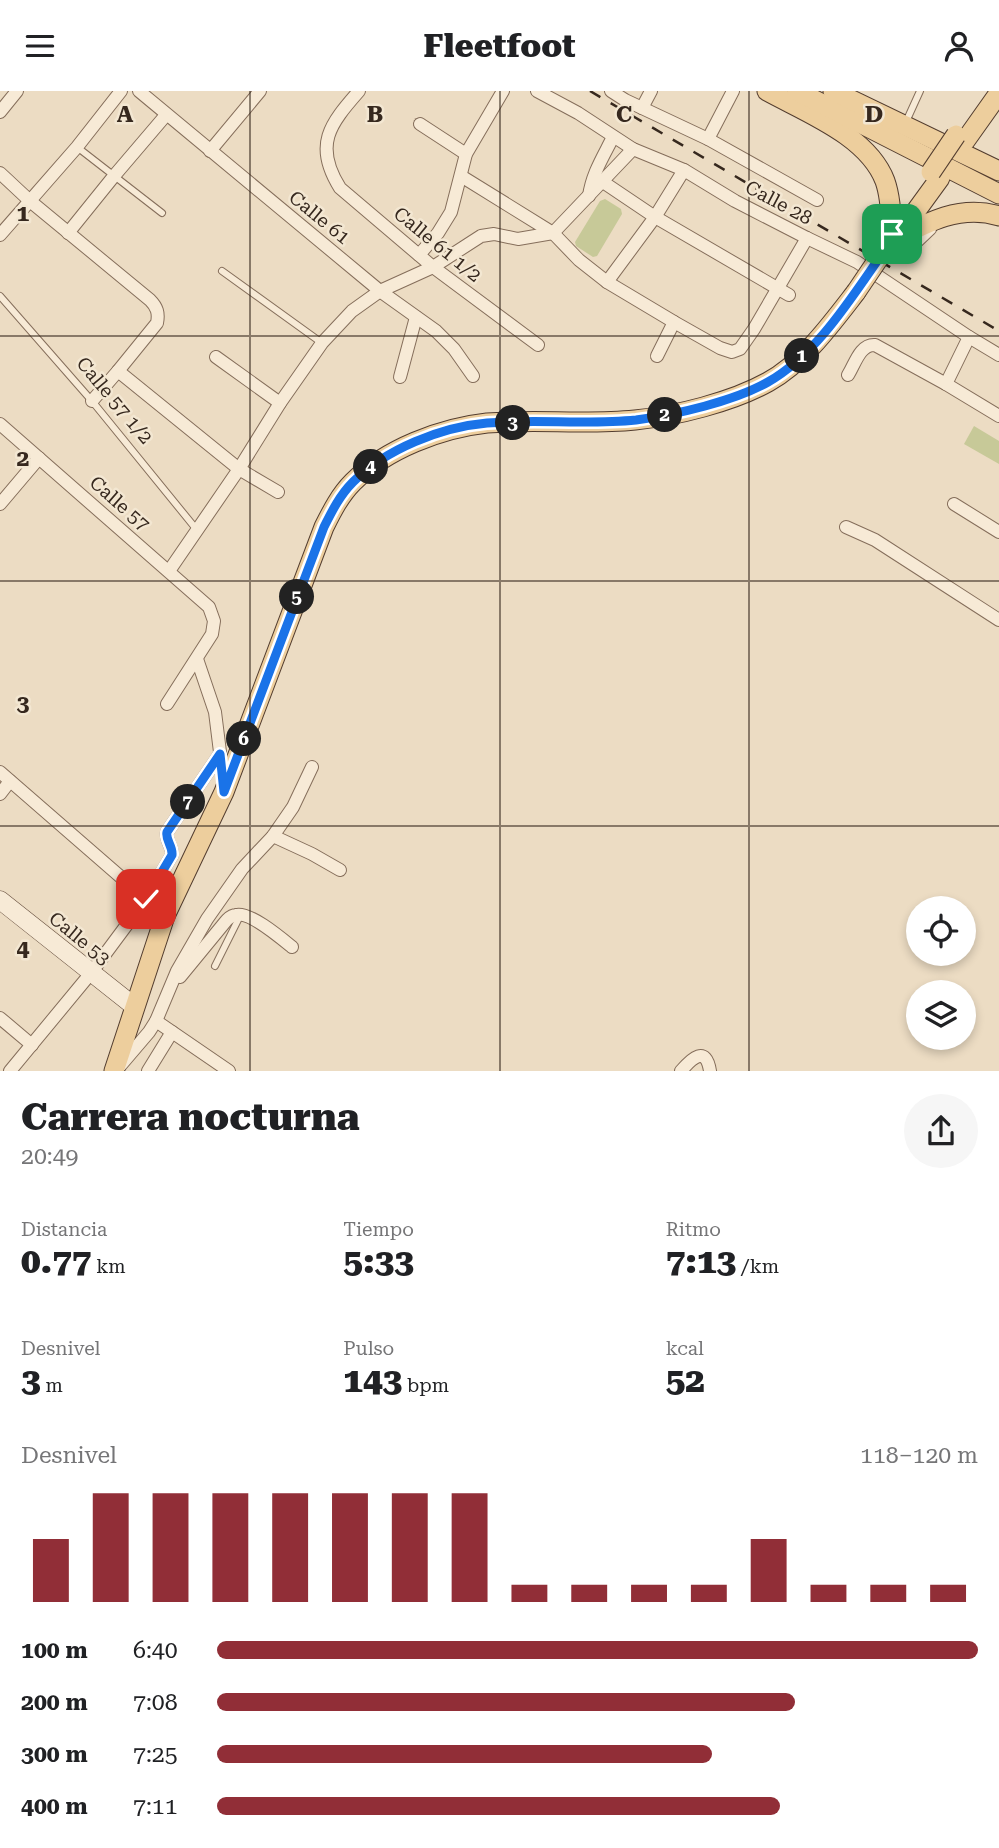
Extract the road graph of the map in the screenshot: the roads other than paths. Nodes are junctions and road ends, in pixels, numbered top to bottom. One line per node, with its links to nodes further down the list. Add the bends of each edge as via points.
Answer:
1 (17, 91): 18 (street)
2 (121, 91): 25 (street)
3 (139, 91): 19 (street, Calle 61)
4 (260, 91): 27 (street)
5 (359, 91): 48 (street, Calle 61 1/2, via 331,128 326,145 332,173 340,188)
6 (503, 91): 28 (street)
7 (537, 91): 22 (street, Calle 28)
8 (611, 91): 17 (street)
9 (651, 91): 17 (street)
10 (733, 91): 24 (street)
11 (767, 91): 47 (main road, via 852,138 874,160 889,196)
12 (797, 91): 35 (main road)
13 (833, 91): 21 (main road)
14 (920, 91): 21 (lane)
15 (986, 91): 23 (main road)
16 (999, 93): 23 (main road)
17 (642, 108): 24 (street)
18 (0, 112)
19 (166, 115): 27 (street, Calle 61); 32 (street)
20 (420, 124): 28 (street)
21 (905, 126): 30 (main road)
22 (613, 137): 26 (street, Calle 28); 36 (street, via 596,167)
23 (960, 138): 47 (main road, bridge)
24 (708, 139): 37 (street)
25 (77, 147): 32 (lane); 38 (street)
26 (633, 149): 29 (street, Calle 28); 34 (street)
27 (209, 151): 52 (street, Calle 61)
28 (466, 154): 33 (street)
29 (684, 170): 41 (street); 46 (street, Calle 28)
30 (999, 171)
31 (0, 173): 38 (street)
32 (114, 176): 39 (lane); 43 (street)
33 (461, 176): 44 (street); 48 (street, via 451,212)
34 (603, 182): 36 (street); 41 (street)
35 (999, 194)
36 (589, 196): 44 (street)
37 (817, 200)
38 (30, 201): 43 (street); 45 (street)
39 (162, 213)
40 (999, 216): 47 (main road, via 952,214 926,223)
41 (654, 217): 51 (street); 53 (street)
42 (999, 223): 47 (street, via 973,219 947,223)
43 (68, 233): 63 (street, via 157,308 157,323)
44 (553, 233): 49 (street, via 518,239 488,234); 51 (street)
45 (0, 235)
46 (807, 238): 53 (street); 57 (street, Calle 28, via 857,262)
47 (893, 244): 87 (main road, bridge, via 830,327 769,382 677,413 634,420 486,423 442,432 408,445 352,482 324,527)
48 (419, 255): 49 (street, Calle 61 1/2)
49 (433, 267): 52 (street); 59 (street, Calle 61 1/2)
50 (222, 271): 58 (lane)
51 (607, 282): 56 (street)
52 (380, 291): 55 (street, Calle 61); 58 (street, via 352,311)
53 (783, 292): 56 (street, via 734,352)
54 (0, 296): 68 (lane, Calle 57 1/2)
55 (416, 317): 65 (street, Calle 61, via 445,339); 66 (street)
56 (674, 322): 61 (street)
57 (969, 337): 60 (street, Calle 28); 67 (street)
58 (322, 343): 69 (street)
59 (538, 345)
60 (999, 355)
61 (657, 356)
62 (216, 357): 69 (street)
63 (118, 372): 68 (street); 73 (street, Calle 57 1/2)
64 (848, 375): 67 (street, via 864,348 879,346)
65 (474, 376)
66 (400, 377)
67 (946, 384): 70 (street)
68 (92, 401): 78 (lane, Calle 57 1/2)
69 (280, 404): 73 (street)
70 (999, 416)
71 (0, 424): 72 (street, Calle 57)
72 (39, 458): 75 (street); 80 (street, Calle 57)
73 (239, 469): 74 (street, Calle 57 1/2); 78 (street)
74 (278, 492)
75 (0, 504)
76 (954, 504): 79 (street)
77 (846, 527): 81 (street, via 875,540)
78 (198, 531): 80 (street)
79 (999, 532)
80 (169, 571): 82 (street, Calle 57, via 206,602 213,614 214,627)
81 (999, 620)
82 (197, 659): 83 (street); 84 (street, via 215,712)
83 (167, 704)
84 (220, 754): 87 (street); 91 (street, via 167,832 172,855)
85 (312, 767): 89 (street)
86 (5, 777): 88 (street); 91 (street)
87 (224, 792): 98 (main road, via 165,916)
88 (0, 794)
89 (273, 836): 90 (street); 97 (street, via 242,869 207,919)
90 (340, 870)
91 (146, 899): 96 (street)
92 (0, 900): 96 (street, Calle 53)
93 (241, 914): 94 (street); 95 (lane); 97 (street, via 226,921)
94 (292, 947)
95 (215, 966)
96 (91, 973): 98 (street, Calle 53); 102 (street)
97 (169, 990): 100 (street)
98 (135, 1007): 104 (main road)
99 (0, 1019): 102 (street)
100 (156, 1021): 101 (street); 104 (street)
101 (172, 1032): 105 (street); 106 (street)
102 (32, 1045): 103 (street)
103 (10, 1071)
104 (114, 1071)
105 (148, 1071)
106 (229, 1071)
107 (681, 1071): 108 (street, via 699,1056 708,1062)
108 (710, 1071)

